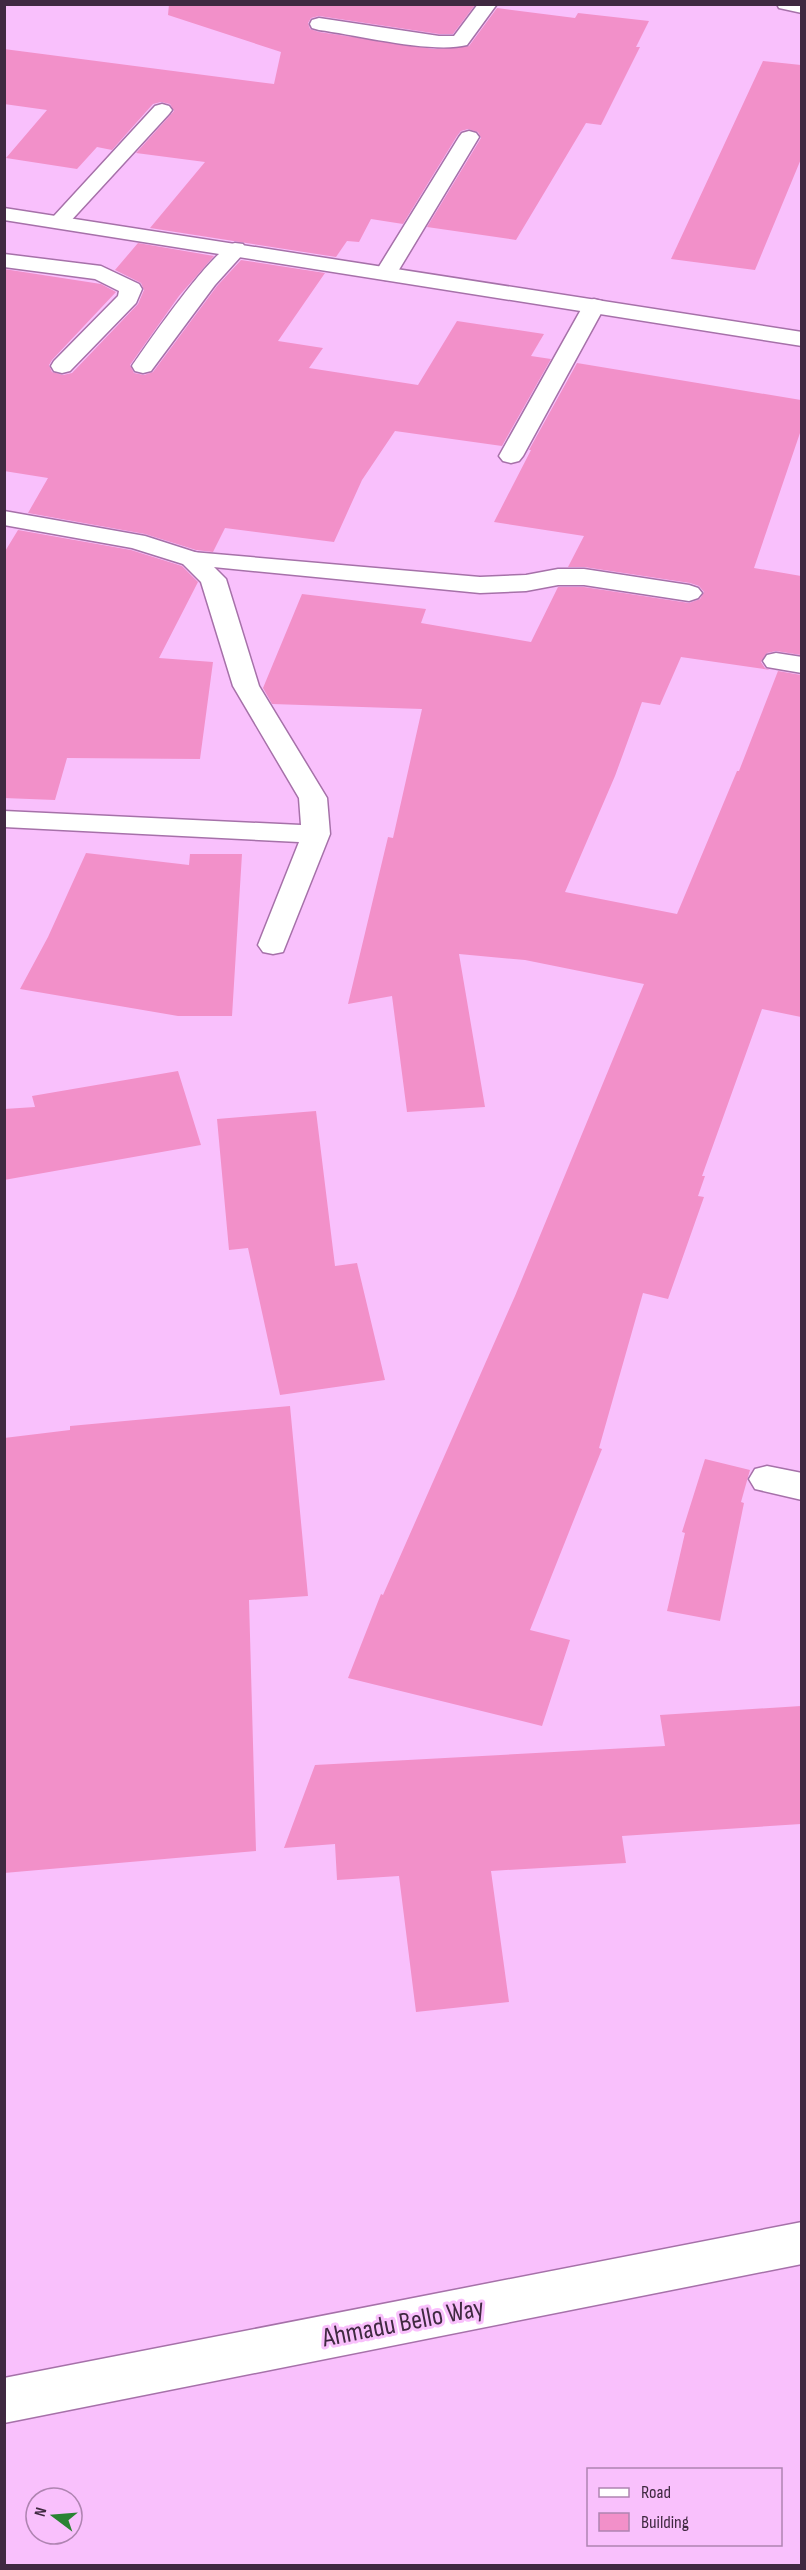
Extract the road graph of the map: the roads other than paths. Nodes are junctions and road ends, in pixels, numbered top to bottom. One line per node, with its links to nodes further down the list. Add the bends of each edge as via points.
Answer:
1 (488, 4): 4 (street, via 460,41 439,42)
2 (786, 4): 3 (street)
3 (801, 6)
4 (319, 24)
5 (162, 110): 8 (street)
6 (469, 136): 11 (street)
7 (4, 213): 8 (street)
8 (61, 240): 9 (street); 10 (street); 14 (street, via 101,273 130,288 128,298)
9 (235, 249): 11 (street); 15 (street)
10 (4, 260)
11 (386, 273): 12 (street)
12 (594, 306): 13 (street); 16 (street)
13 (801, 339)
14 (62, 366)
15 (143, 366)
16 (511, 456)
17 (4, 518): 18 (street, via 136,541)
18 (192, 558): 19 (street, via 480,585 584,577); 23 (street, via 213,579 246,686 313,798)
19 (689, 593)
20 (776, 661): 21 (street)
21 (801, 664)
22 (4, 819): 23 (street)
23 (316, 834): 24 (street)
24 (273, 945)
25 (767, 1479): 26 (street)
26 (801, 1487)
27 (801, 2243): 28 (street, Ahmadu Bello Way)
28 (4, 2401)

